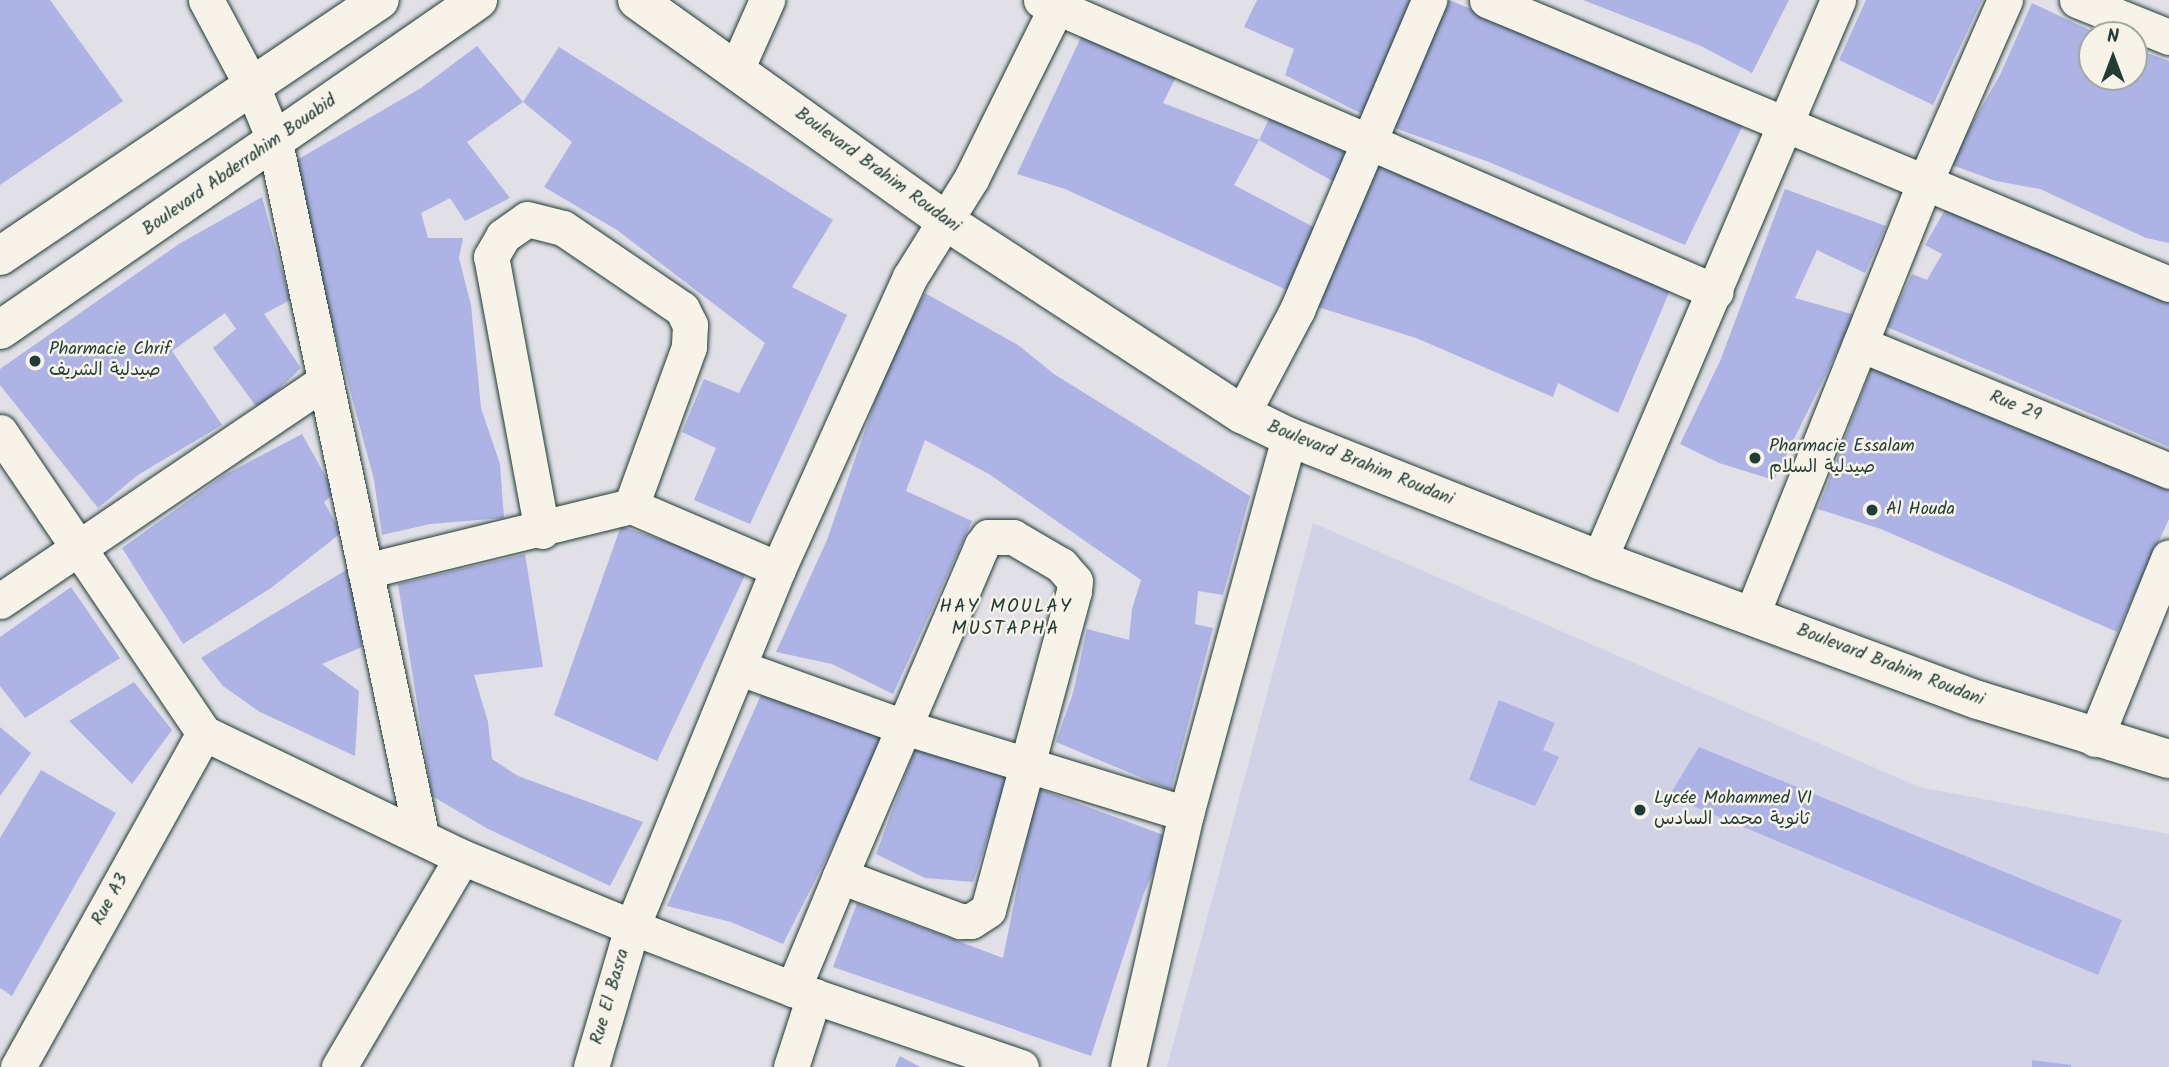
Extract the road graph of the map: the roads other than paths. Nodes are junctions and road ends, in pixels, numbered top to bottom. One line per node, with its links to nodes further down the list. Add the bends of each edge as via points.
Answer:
1 (206, 0): 14 (street)
2 (380, 0): 14 (main road)
3 (478, 0): 17 (main road, Boulevard Abderrahim Bouabid)
4 (637, 0): 13 (main road, Boulevard Brahim Roudani)
5 (767, 0): 13 (street)
6 (1429, 0): 16 (street)
7 (1487, 0): 15 (street)
8 (1838, 0): 15 (street)
9 (2006, 0): 18 (street)
10 (2077, 0): 12 (street)
11 (1053, 2): 16 (street); 19 (street, Rue El Basra, via 971,179)
12 (2169, 37)
13 (736, 70): 19 (main road, Boulevard Brahim Roudani)
14 (252, 86): 17 (street); 20 (main road)
15 (1783, 121): 18 (street); 22 (street)
16 (1371, 139): 22 (street); 26 (street, via 1297,310)
17 (275, 142): 23 (main road, Boulevard Abderrahim Bouabid); 25 (street)
18 (1925, 182): 21 (street); 24 (street)
19 (944, 220): 26 (main road, Boulevard Brahim Roudani); 35 (street, Rue El Basra, via 910,277)
20 (0, 256)
21 (2169, 284)
22 (1716, 292): 34 (street)
23 (0, 330)
24 (1860, 344): 29 (street, Rue 29); 38 (street)
25 (325, 381): 32 (street); 36 (street)
26 (1241, 414): 28 (main road, Boulevard Brahim Roudani)
27 (0, 432): 32 (street)
28 (1289, 438): 34 (main road, Boulevard Brahim Roudani); 45 (street)
29 (2169, 471)
30 (631, 506): 31 (street); 31 (street, via 689,347 690,325 682,309 563,228 527,219 503,236 491,257); 35 (street)
31 (542, 531): 36 (street)
32 (78, 551): 37 (street); 41 (street)
33 (2169, 557): 42 (street)
34 (1599, 560): 38 (main road, Boulevard Brahim Roudani)
35 (778, 569): 39 (street, Rue El Basra)
36 (365, 571): 46 (street)
37 (0, 601)
38 (1752, 614): 42 (main road, Boulevard Brahim Roudani)
39 (740, 668): 40 (street); 49 (street, Rue El Basra)
40 (904, 727): 44 (street); 44 (street, via 982,545 988,537 1013,537 1061,565 1076,582); 48 (street)
41 (204, 733): 46 (street); 51 (street, Rue A3)
42 (2095, 739): 43 (main road, Boulevard Brahim Roudani)
43 (2169, 759)
44 (1025, 765): 45 (street); 48 (street, via 988,910 981,915 960,921)
45 (1186, 814): 56 (street)
46 (421, 834): 47 (street)
47 (462, 857): 49 (street); 52 (street)
48 (840, 876): 50 (street)
49 (632, 926): 50 (street); 53 (street, Rue El Basra)
50 (804, 993): 54 (street); 55 (street)
51 (18, 1067)
52 (340, 1067)
53 (591, 1067)
54 (791, 1067)
55 (1021, 1067)
56 (1128, 1067)

